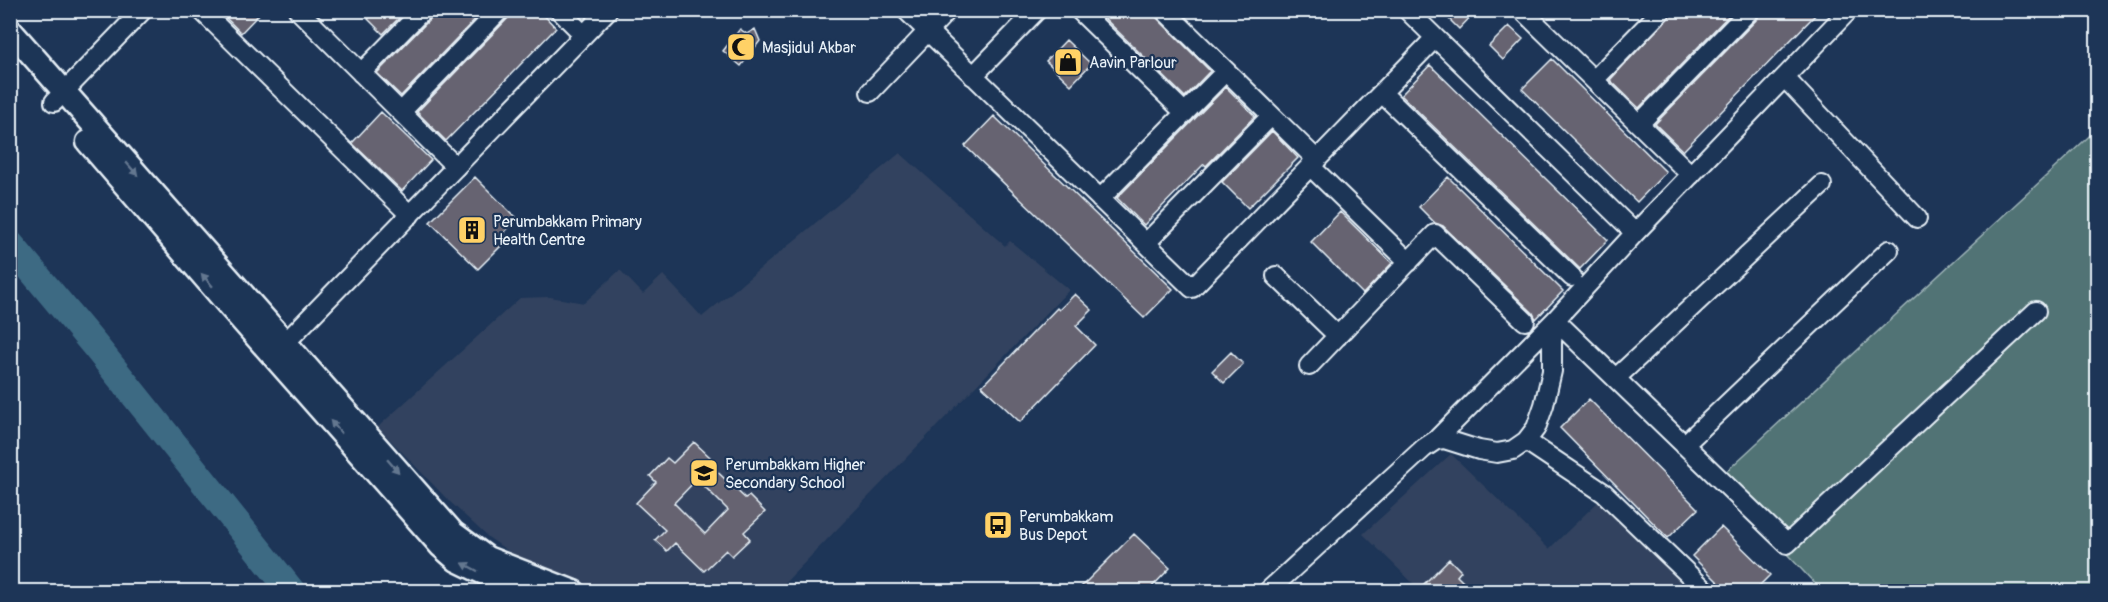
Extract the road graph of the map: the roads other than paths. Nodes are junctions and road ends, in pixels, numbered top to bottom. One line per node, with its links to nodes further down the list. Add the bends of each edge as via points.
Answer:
1 (144, 10): 30 (street)
2 (201, 10): 40 (street)
3 (298, 10): 24 (street)
4 (423, 10): 24 (street)
5 (500, 10): 31 (street)
6 (559, 10): 20 (street)
7 (608, 10): 20 (street)
8 (906, 10): 19 (street)
9 (948, 10): 19 (street)
10 (1037, 10): 25 (street)
11 (1079, 10): 32 (street)
12 (1164, 10): 23 (street)
13 (1407, 10): 21 (street)
14 (1522, 10): 27 (street)
15 (1662, 10): 27 (street)
16 (1750, 10): 34 (street)
17 (1850, 10): 26 (street)
18 (10, 30): 30 (street)
19 (928, 32): 25 (street); 28 (street)
20 (584, 35): 36 (street)
21 (1435, 38): 29 (street); 42 (street)
22 (10, 52): 30 (street)
23 (1226, 71): 32 (street); 33 (street)
24 (361, 73): 31 (street)
25 (974, 76): 39 (street)
26 (1785, 78): 37 (street); 41 (street)
27 (1594, 80): 34 (street)
28 (870, 92)
29 (1382, 93): 35 (street); 47 (street)
30 (59, 97): 52 (street)
31 (401, 112): 36 (street)
32 (1185, 113): 39 (street)
33 (1271, 116): 35 (street); 43 (street)
34 (1639, 124): 37 (street)
35 (1313, 163): 43 (street, via 1192,288); 45 (street)
36 (456, 167): 40 (street)
37 (1691, 175): 42 (street)
38 (1822, 185): 54 (street)
39 (1101, 199): 43 (street)
40 (410, 215): 52 (street)
41 (1917, 218)
42 (1635, 233): 49 (street)
43 (1146, 243)
44 (1889, 250): 57 (street)
45 (1409, 262): 50 (street, via 1435,234); 51 (street)
46 (1276, 276): 51 (street)
47 (1572, 277)
48 (2036, 311): 57 (street, via 1787,543)
49 (1555, 320): 54 (street); 55 (street); 56 (street, via 1552,371 1544,405 1536,428)
50 (1525, 321)
51 (1338, 336): 53 (street)
52 (279, 349): 58 (street, one-way to 52, via 479,572 449,553 415,518); 59 (street, one-way to 59, via 453,533 487,558)
53 (1309, 366)
54 (1616, 378): 57 (street)
55 (1436, 440): 56 (street, via 1497,453 1513,450); 60 (street)
56 (1526, 441): 61 (street, via 1604,493)
57 (1684, 445)
58 (523, 591)
59 (574, 591)
60 (1267, 591)
61 (1707, 591)

